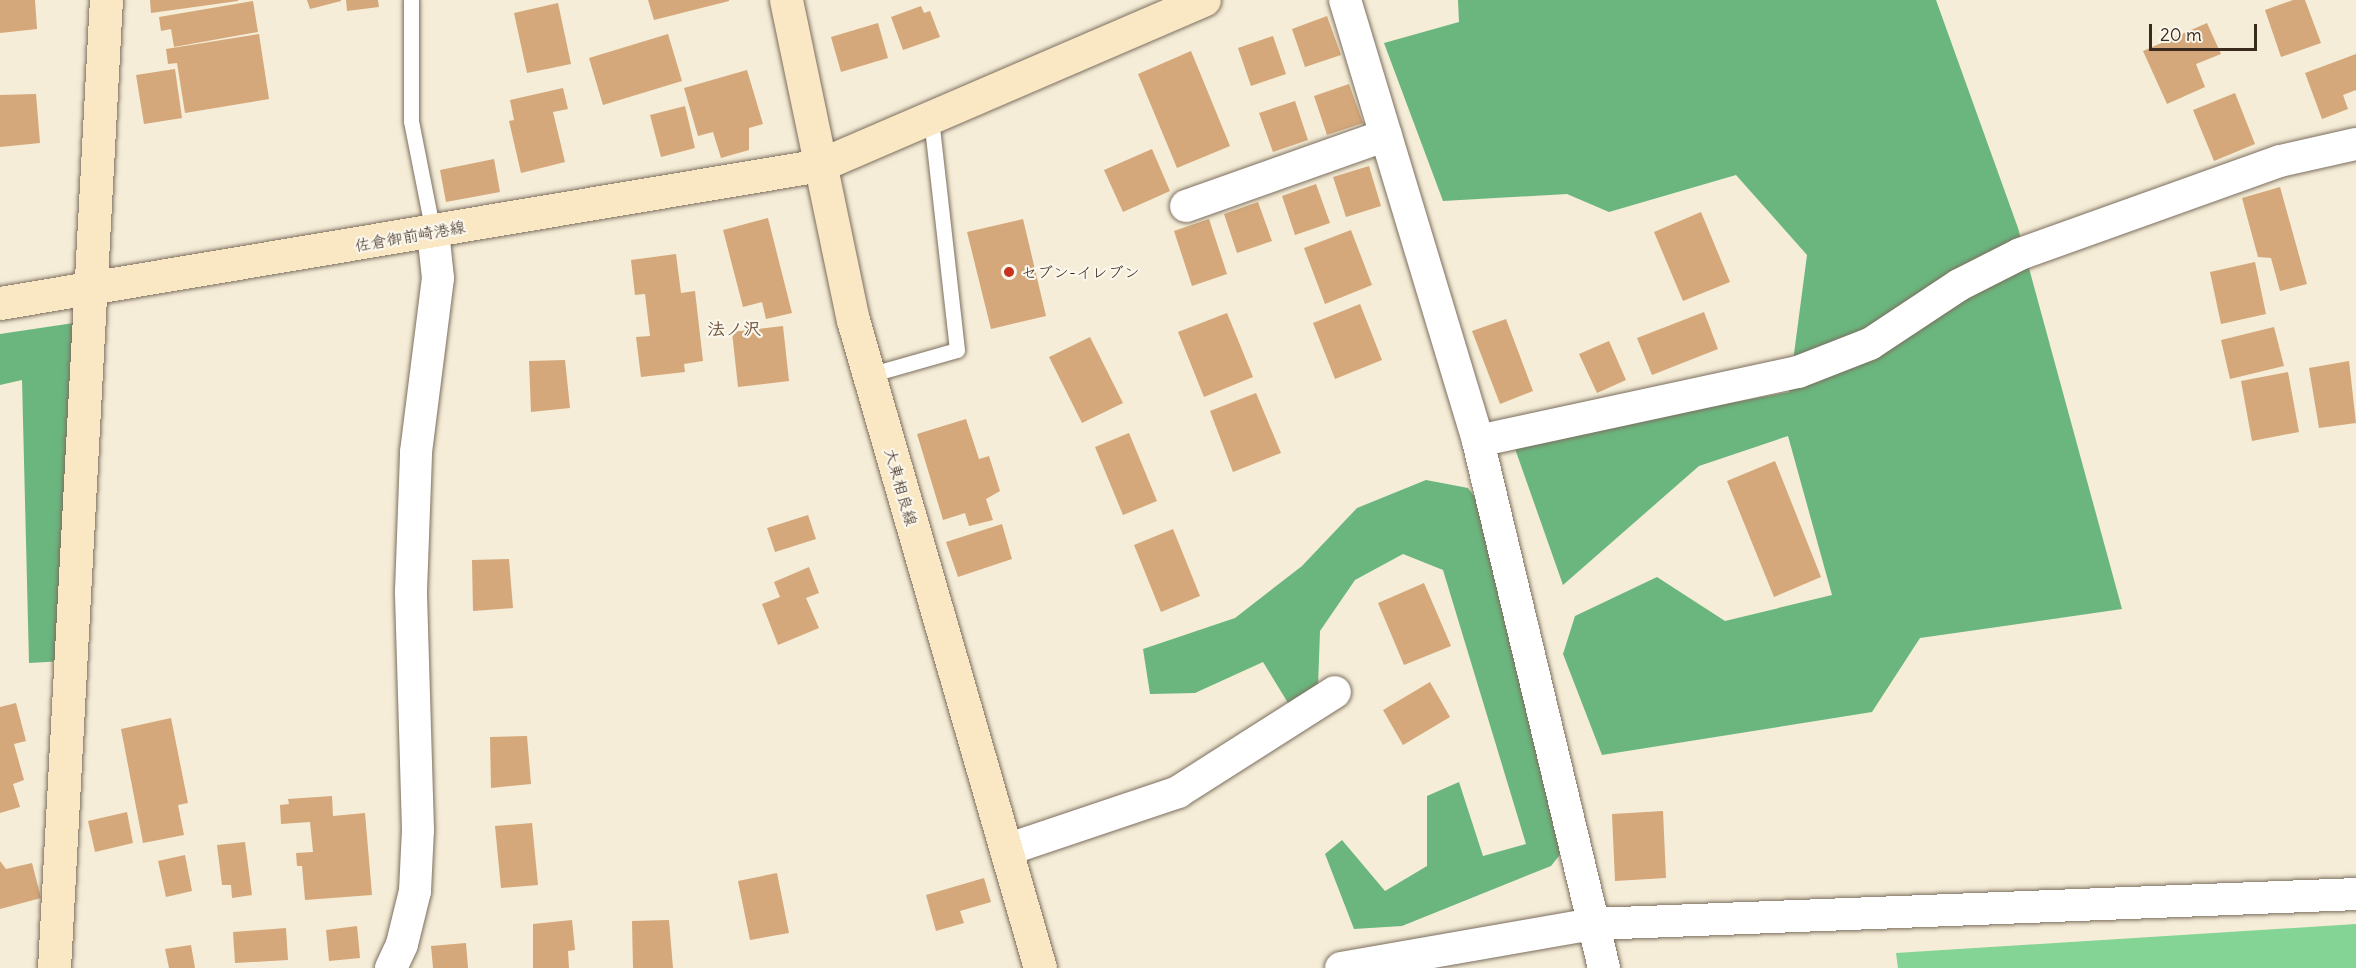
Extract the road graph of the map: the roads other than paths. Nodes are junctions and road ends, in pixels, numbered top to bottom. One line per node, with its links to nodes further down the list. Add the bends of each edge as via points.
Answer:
1 (106, 0): 12 (main road)
2 (411, 0): 11 (lane, via 411,121)
3 (786, 0): 9 (main road, 大東相良線)
4 (1204, 0): 6 (main road, 佐倉御前崎港線)
5 (1345, 0): 7 (street)
6 (932, 118): 9 (main road, 佐倉御前崎港線); 14 (lane, via 957,350)
7 (1386, 135): 10 (street); 15 (street)
8 (2356, 144): 15 (street, via 2280,161 2020,254 1959,285 1870,344 1798,372)
9 (820, 165): 11 (main road, 佐倉御前崎港線); 14 (main road, 大東相良線, via 853,320)
10 (1186, 206)
11 (433, 232): 12 (main road, 佐倉御前崎港線); 21 (street, via 438,278 416,452 411,591 418,830 415,891 402,944)
12 (94, 288): 13 (main road, 佐倉御前崎港線); 20 (main road)
13 (0, 303)
14 (869, 375): 17 (main road, 大東相良線)
15 (1478, 441): 19 (street)
16 (1335, 692): 17 (street, via 1178,792)
17 (1006, 850): 22 (main road, 大東相良線)
18 (2356, 894): 19 (street)
19 (1594, 924): 23 (street); 24 (street)
20 (54, 968)
21 (391, 968)
22 (1040, 968)
23 (1341, 968)
24 (1604, 968)

